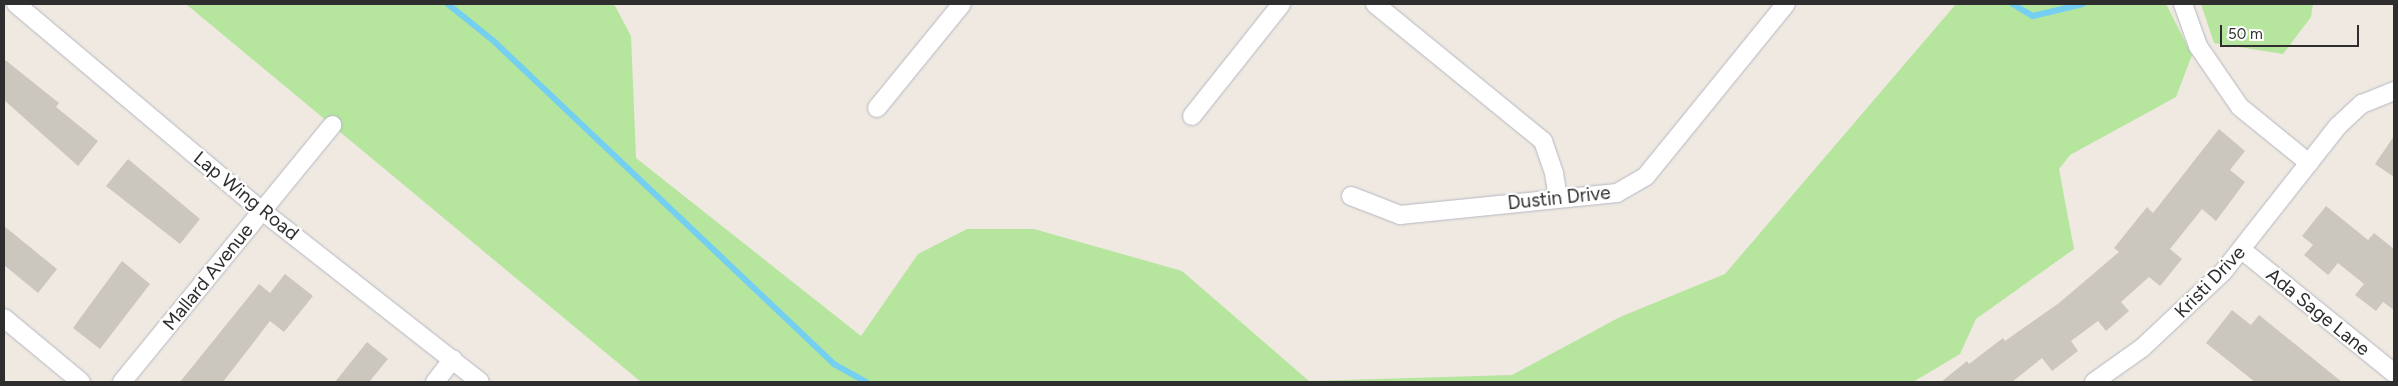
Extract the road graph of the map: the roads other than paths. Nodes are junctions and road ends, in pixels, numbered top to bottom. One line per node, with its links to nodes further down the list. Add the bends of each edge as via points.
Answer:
1 (16, 4): 14 (street, Lap Wing Road)
2 (962, 4): 8 (street)
3 (1281, 4): 9 (street)
4 (1375, 4): 13 (street, via 1543,141)
5 (2183, 4): 11 (street, via 2198,46 2240,108)
6 (1777, 6): 13 (street, Dustin Drive, via 1646,176 1617,193)
7 (2394, 92): 11 (street, Kristi Drive, via 2362,104 2338,126)
8 (876, 108)
9 (1192, 116)
10 (332, 125): 14 (street, Mallard Avenue)
11 (2309, 163): 15 (street, Kristi Drive)
12 (1351, 196): 13 (street, Dustin Drive, via 1400,215)
13 (1558, 198)
14 (262, 210): 17 (street, Lap Wing Road); 20 (street, Mallard Avenue)
15 (2242, 250): 18 (street, Ada Sage Lane); 23 (street, Kristi Drive, via 2190,306 2142,348)
16 (4, 318): 19 (street)
17 (453, 360): 21 (street); 22 (street, Lap Wing Road)
18 (2394, 373)
19 (81, 382)
20 (122, 382)
21 (435, 382)
22 (480, 382)
23 (2094, 382)

